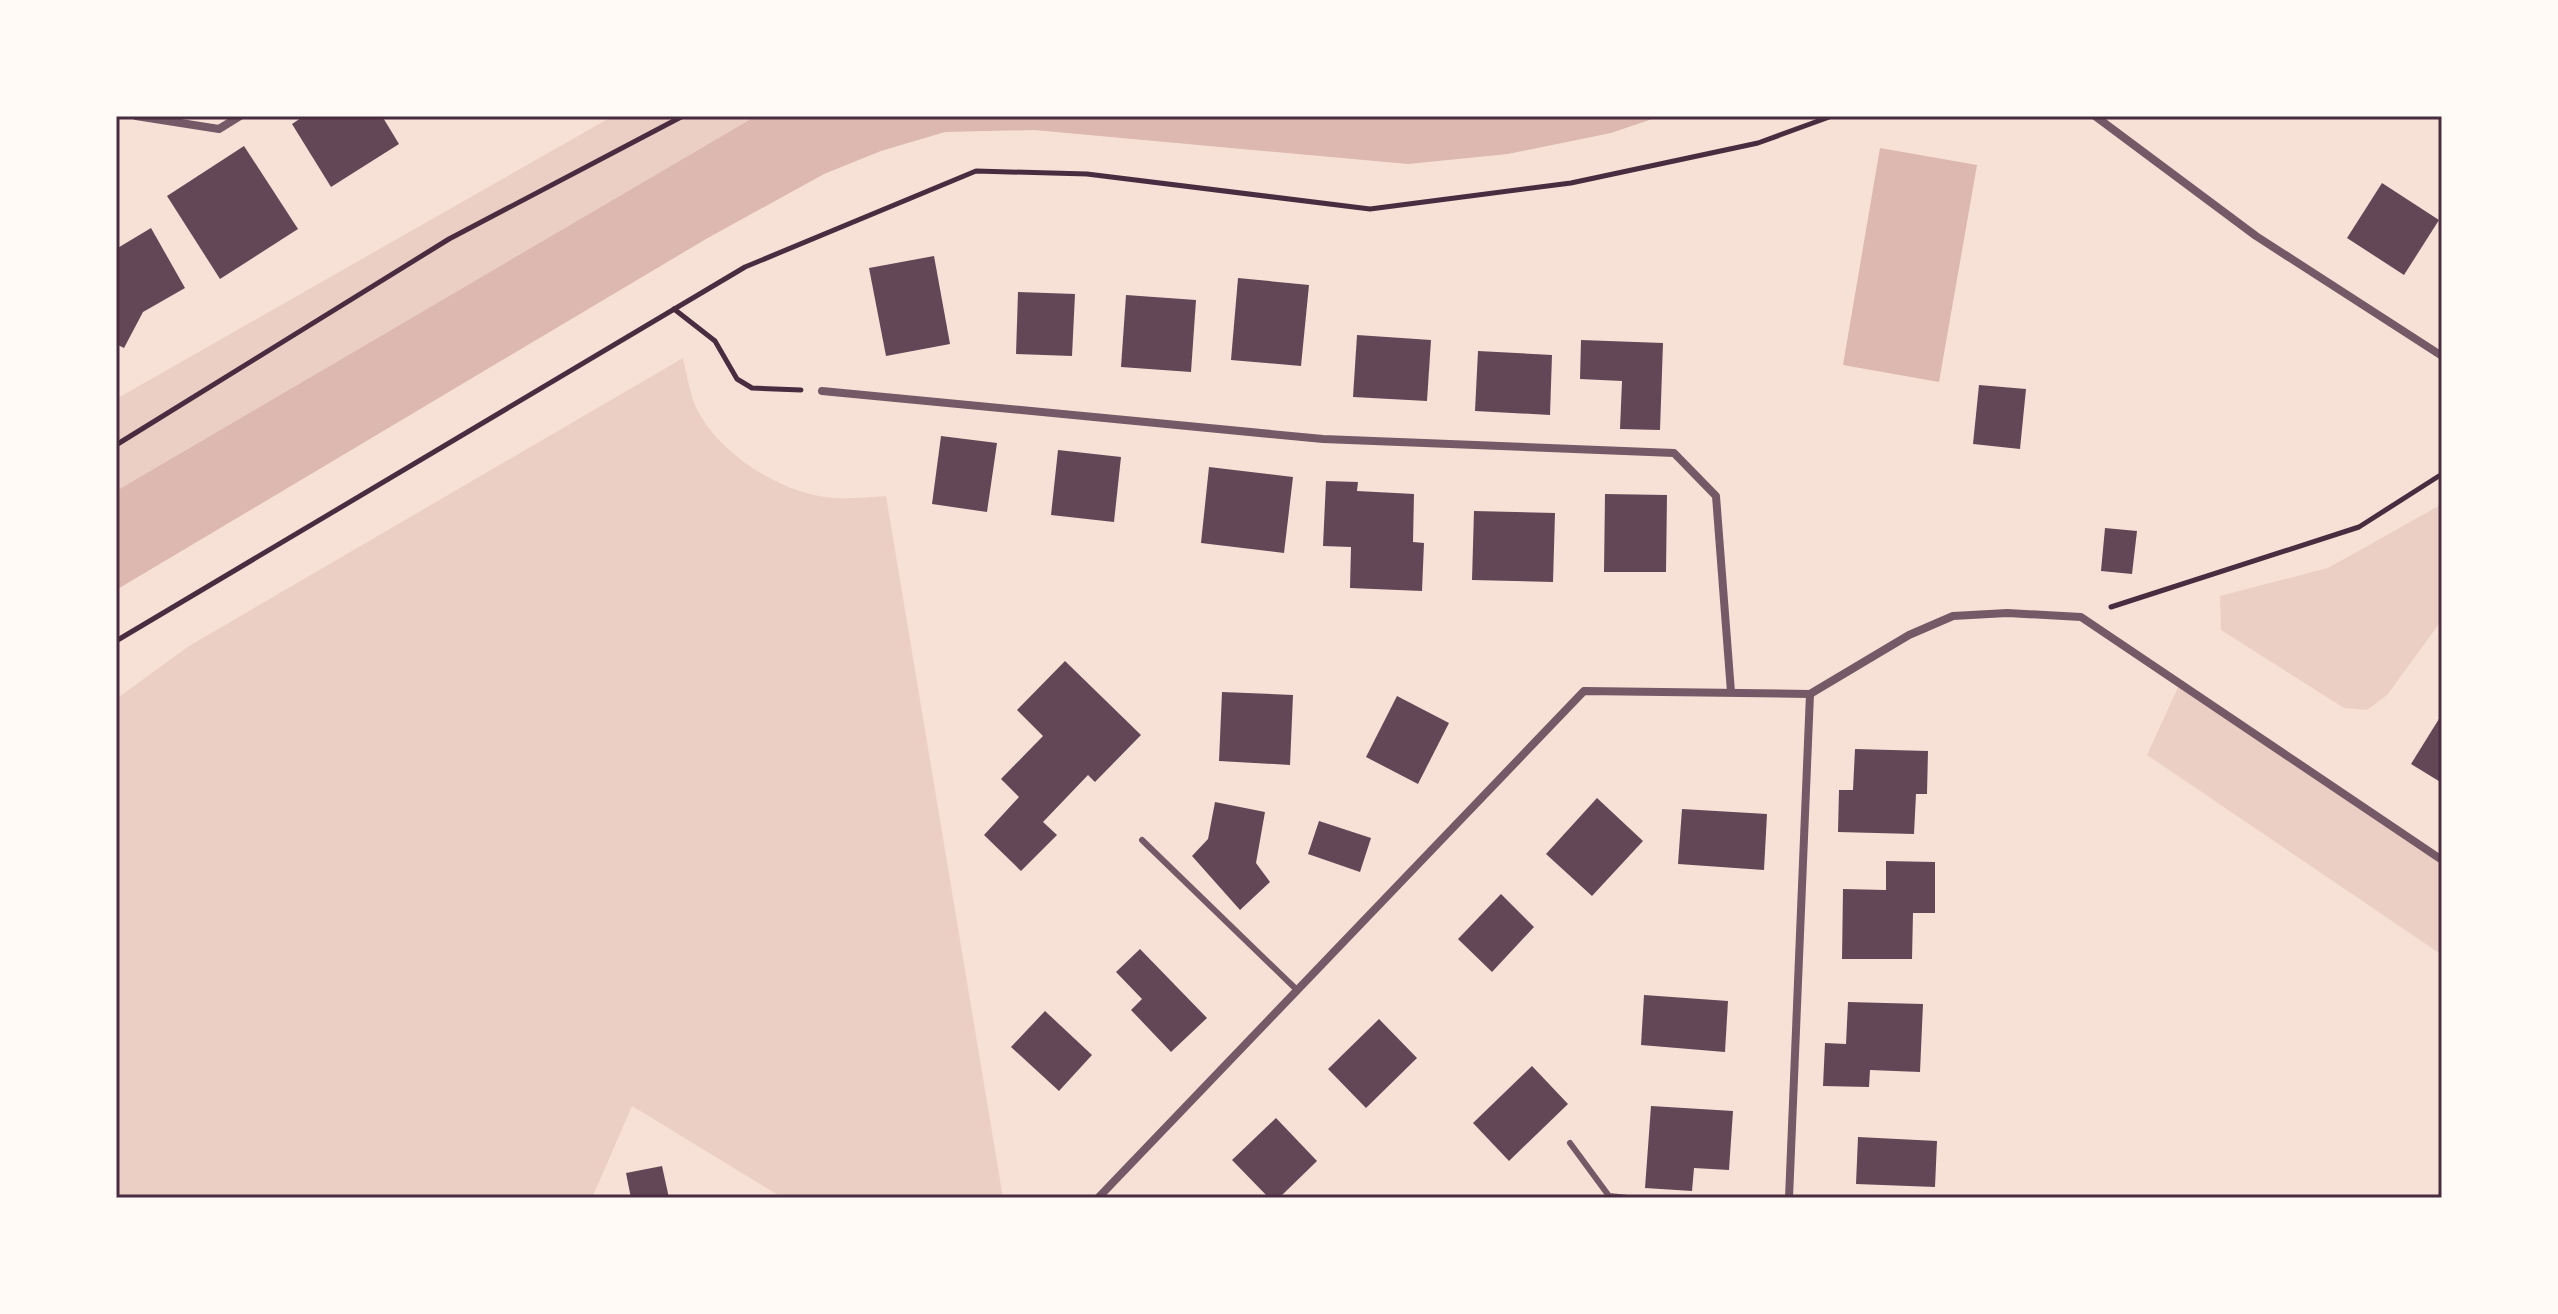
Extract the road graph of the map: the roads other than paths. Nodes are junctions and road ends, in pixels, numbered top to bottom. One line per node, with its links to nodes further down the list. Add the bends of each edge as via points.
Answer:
1 (136, 116): 2 (street, via 219,129)
2 (240, 116)
3 (2095, 116): 4 (street, via 2256,236)
4 (2442, 356)
5 (822, 391): 6 (street, via 1323,439 1674,453 1716,496)
6 (1731, 692): 7 (street); 10 (street, via 1584,691)
7 (1810, 694): 9 (street, via 1909,635 1953,616 2081,617); 14 (street)
8 (1142, 840): 10 (lane)
9 (2442, 860)
10 (1297, 990): 12 (street)
11 (1570, 1143): 13 (lane, via 1609,1196)
12 (1098, 1198)
13 (1628, 1198)
14 (1789, 1198)

